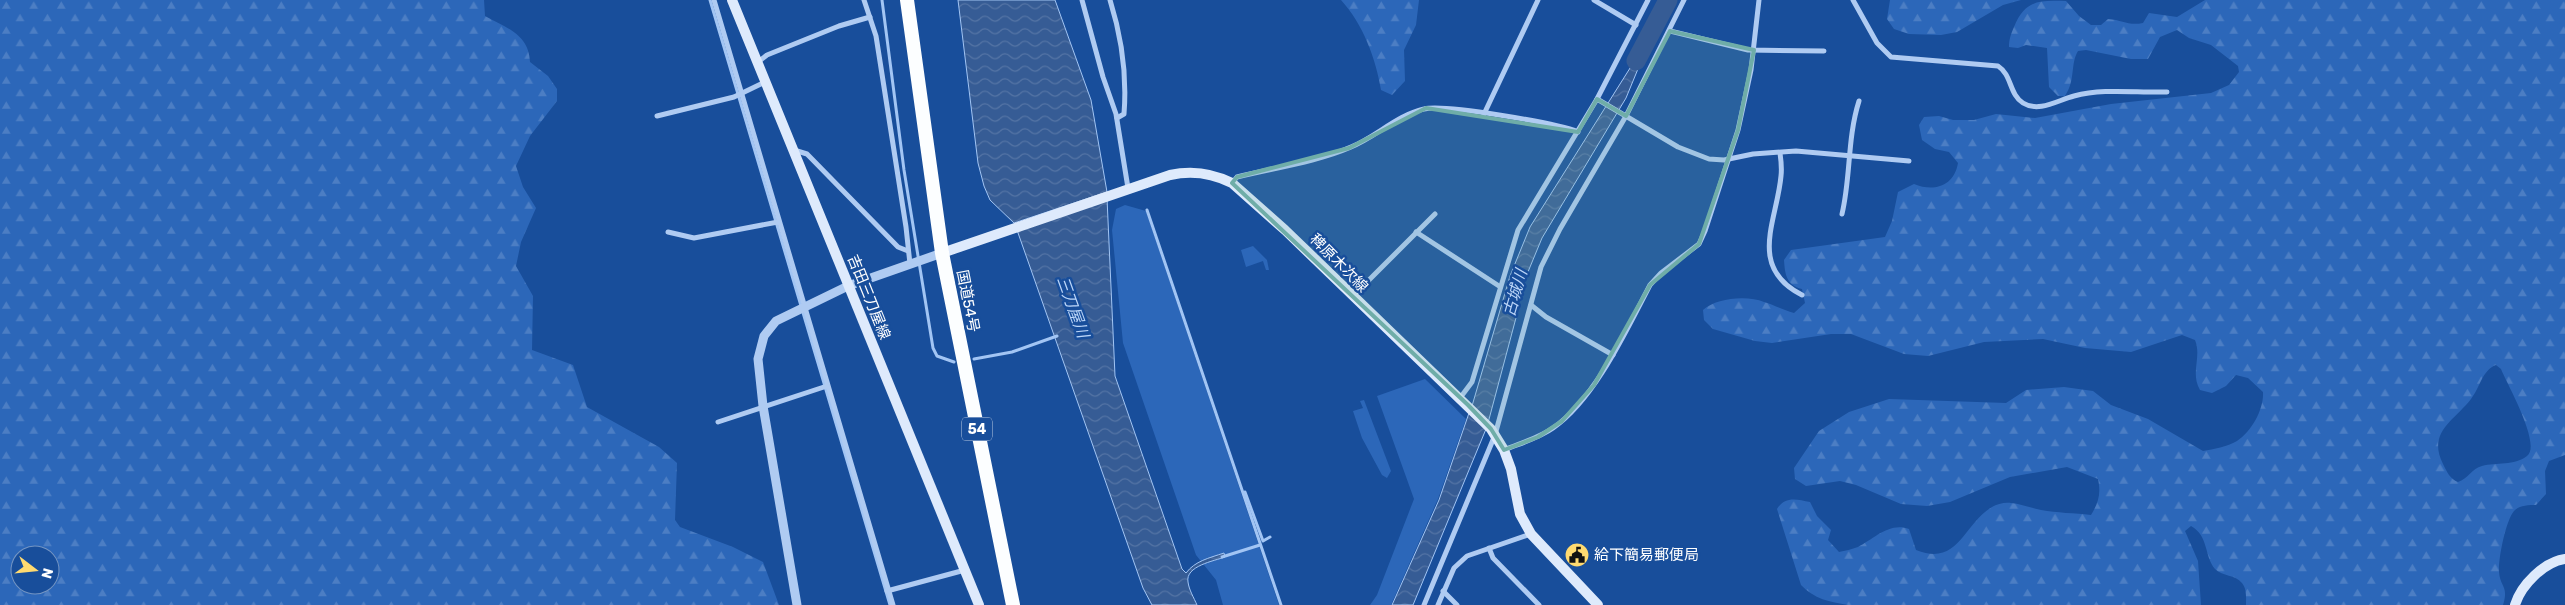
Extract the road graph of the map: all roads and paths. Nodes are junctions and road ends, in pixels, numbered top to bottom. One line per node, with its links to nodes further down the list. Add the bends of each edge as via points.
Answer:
1 (714, 0): 21 (street)
2 (732, 0): 18 (main road, 吉田三刀屋線)
3 (864, 0): 13 (street)
4 (907, 0): 42 (highway, 国道54号 / 54)
5 (1082, 0): 27 (street)
6 (1110, 0): 27 (street, via 1118,27 1123,78 1124,114)
7 (1538, 0): 24 (street)
8 (1594, 0): 14 (street)
9 (1648, 0): 14 (street)
10 (1684, 0): 15 (street)
11 (1759, 0): 16 (street)
12 (1853, 0): 20 (street, via 1878,44 1891,57 1998,66 2006,72 2020,100 2031,106 2041,107 2075,96 2108,91)
13 (870, 17): 18 (street, via 766,55); 41 (street, via 876,36)
14 (1636, 25): 22 (street)
15 (1670, 31): 16 (street, via 1738,49); 25 (street)
16 (1754, 50): 17 (street); 32 (street)
17 (1824, 51)
18 (758, 62): 19 (main road, 吉田三刀屋線)
19 (766, 82): 21 (street); 29 (main road, 吉田三刀屋線)
20 (2167, 92)
21 (741, 93): 26 (street); 38 (street)
22 (1598, 100): 25 (street); 28 (street)
23 (1859, 101): 31 (street)
24 (1484, 114): 28 (street); 34 (street, via 1426,108 1349,148 1237,177)
25 (1624, 115): 32 (street, via 1678,147 1709,159); 48 (street, via 1541,267)
26 (657, 116)
27 (1117, 118): 35 (street)
28 (1578, 132): 45 (street, via 1518,230)
29 (794, 150): 41 (street, via 807,154 898,247); 44 (main road, 吉田三刀屋線)
30 (1780, 153): 31 (street, via 1814,151); 32 (street); 46 (street, via 1781,176 1769,232 1771,264 1784,285)
31 (1848, 155): 33 (street); 37 (street, via 1850,169)
32 (1729, 158): 50 (street, via 1702,239 1650,285)
33 (1909, 161)
34 (1232, 183): 35 (main road, 稗原木次線, via 1210,175 1184,172); 47 (main road, 稗原木次線)
35 (1125, 189): 42 (main road, 稗原木次線)
36 (1435, 214): 40 (street)
37 (1842, 214)
38 (778, 222): 39 (street, via 694,238); 49 (street)
39 (668, 232)
40 (1416, 232): 45 (street); 47 (street)
41 (908, 251): 43 (street)
42 (942, 253): 43 (street); 66 (highway, 国道54号 / 54)
43 (911, 264): 44 (street)
44 (848, 286): 49 (street); 60 (main road, 吉田三刀屋線)
45 (1499, 286): 52 (street)
46 (1802, 295)
47 (1352, 297): 52 (main road, 稗原木次線)
48 (1531, 305): 50 (street); 55 (street)
49 (801, 309): 51 (street); 53 (street, via 776,322 764,336 758,359)
50 (1613, 355): 56 (street, via 1594,385 1562,420 1538,437)
51 (827, 386): 53 (street); 61 (street)
52 (1464, 402): 55 (main road, 稗原木次線)
53 (762, 406): 54 (street); 63 (street)
54 (718, 422)
55 (1493, 432): 56 (main road, 稗原木次線); 67 (street)
56 (1504, 450): 57 (main road, 稗原木次線, via 1520,514)
57 (1531, 534): 58 (street); 71 (main road, 稗原木次線)
58 (1489, 548): 62 (street, via 1460,562); 70 (street, via 1493,558)
59 (2565, 559): 72 (main road, via 2546,567 2526,586)
60 (965, 570): 61 (street); 65 (main road, 吉田三刀屋線)
61 (888, 591): 64 (street)
62 (1443, 591): 68 (street); 69 (street)
63 (797, 605)
64 (893, 605)
65 (979, 605)
66 (1013, 605)
67 (1424, 605)
68 (1438, 605)
69 (1457, 605)
70 (1540, 605)
71 (1598, 605)
72 (2515, 605)

